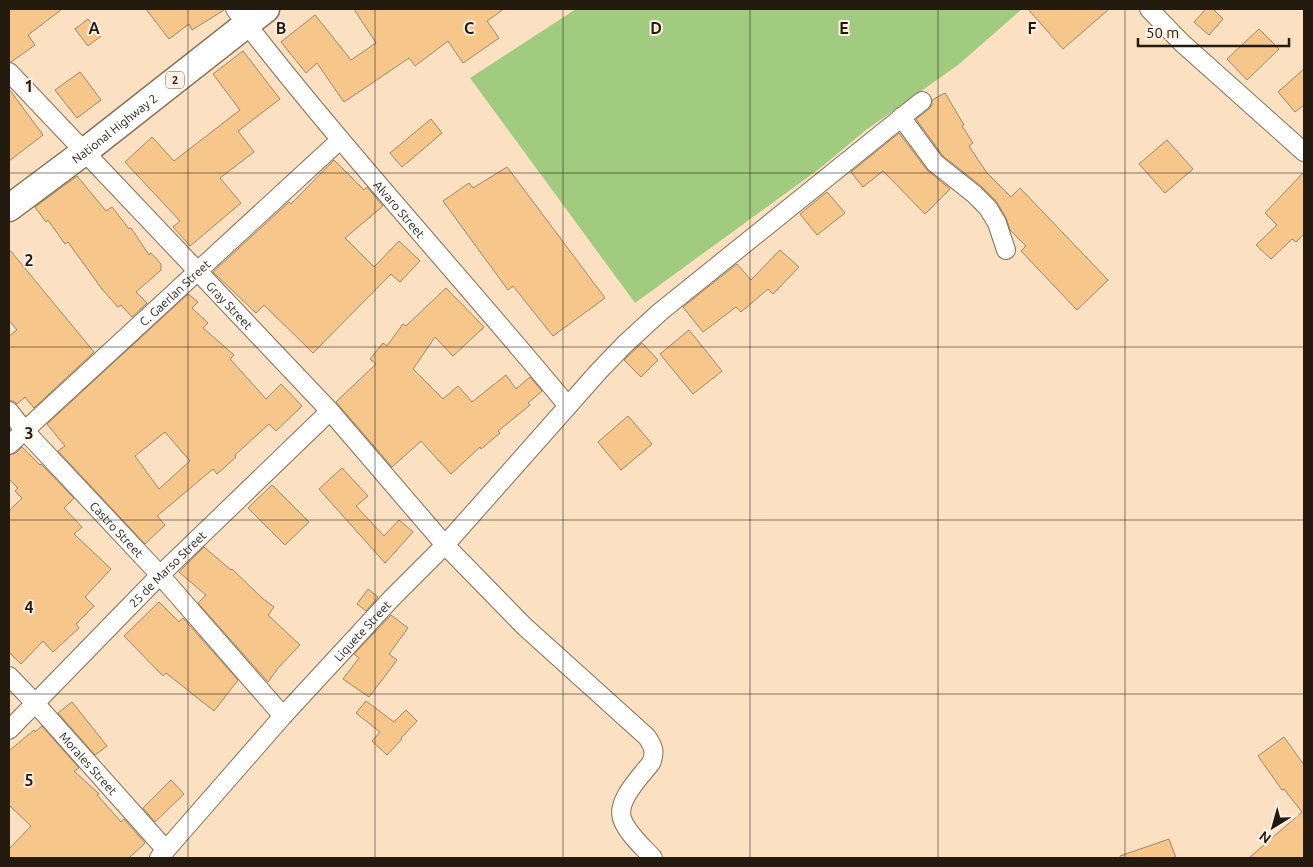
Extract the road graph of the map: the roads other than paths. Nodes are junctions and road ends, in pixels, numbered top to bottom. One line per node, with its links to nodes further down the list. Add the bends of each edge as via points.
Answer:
1 (1149, 9): 8 (street, via 1182,43)
2 (249, 14): 6 (street, Alvaro Street); 7 (main road, National Highway 2 / 2)
3 (9, 72): 7 (street, Gray Street)
4 (922, 101): 5 (street, Liquete Street)
5 (900, 117): 10 (street, via 935,163 988,208 998,223); 12 (street, Liquete Street, via 660,312 624,344)
6 (340, 140): 11 (street, C. Gaerlan Street); 12 (street, Alvaro Street)
7 (84, 152): 9 (main road, National Highway 2 / 2); 11 (street, Gray Street)
8 (1304, 152)
9 (9, 208)
10 (1006, 250)
11 (197, 272): 14 (street, Gray Street); 15 (street, C. Gaerlan Street)
12 (568, 406): 17 (street, Liquete Street)
13 (9, 411): 15 (street, Castro Street)
14 (330, 411): 17 (street, Gray Street); 18 (street, 25 de Marso Street)
15 (24, 430): 16 (street, C. Gaerlan Street); 18 (street, Castro Street)
16 (9, 445)
17 (445, 545): 21 (street, Liquete Street); 24 (street, Gray Street, via 524,626 647,736 653,745 654,756 626,796 621,813 629,832)
18 (160, 574): 20 (street, 25 de Marso Street); 21 (street, Castro Street)
19 (9, 676): 20 (street, Morales Street)
20 (35, 704): 22 (street, 25 de Marso Street); 23 (street, Morales Street)
21 (284, 716): 23 (street, Liquete Street)
22 (9, 730)
23 (162, 854)
24 (653, 858)

